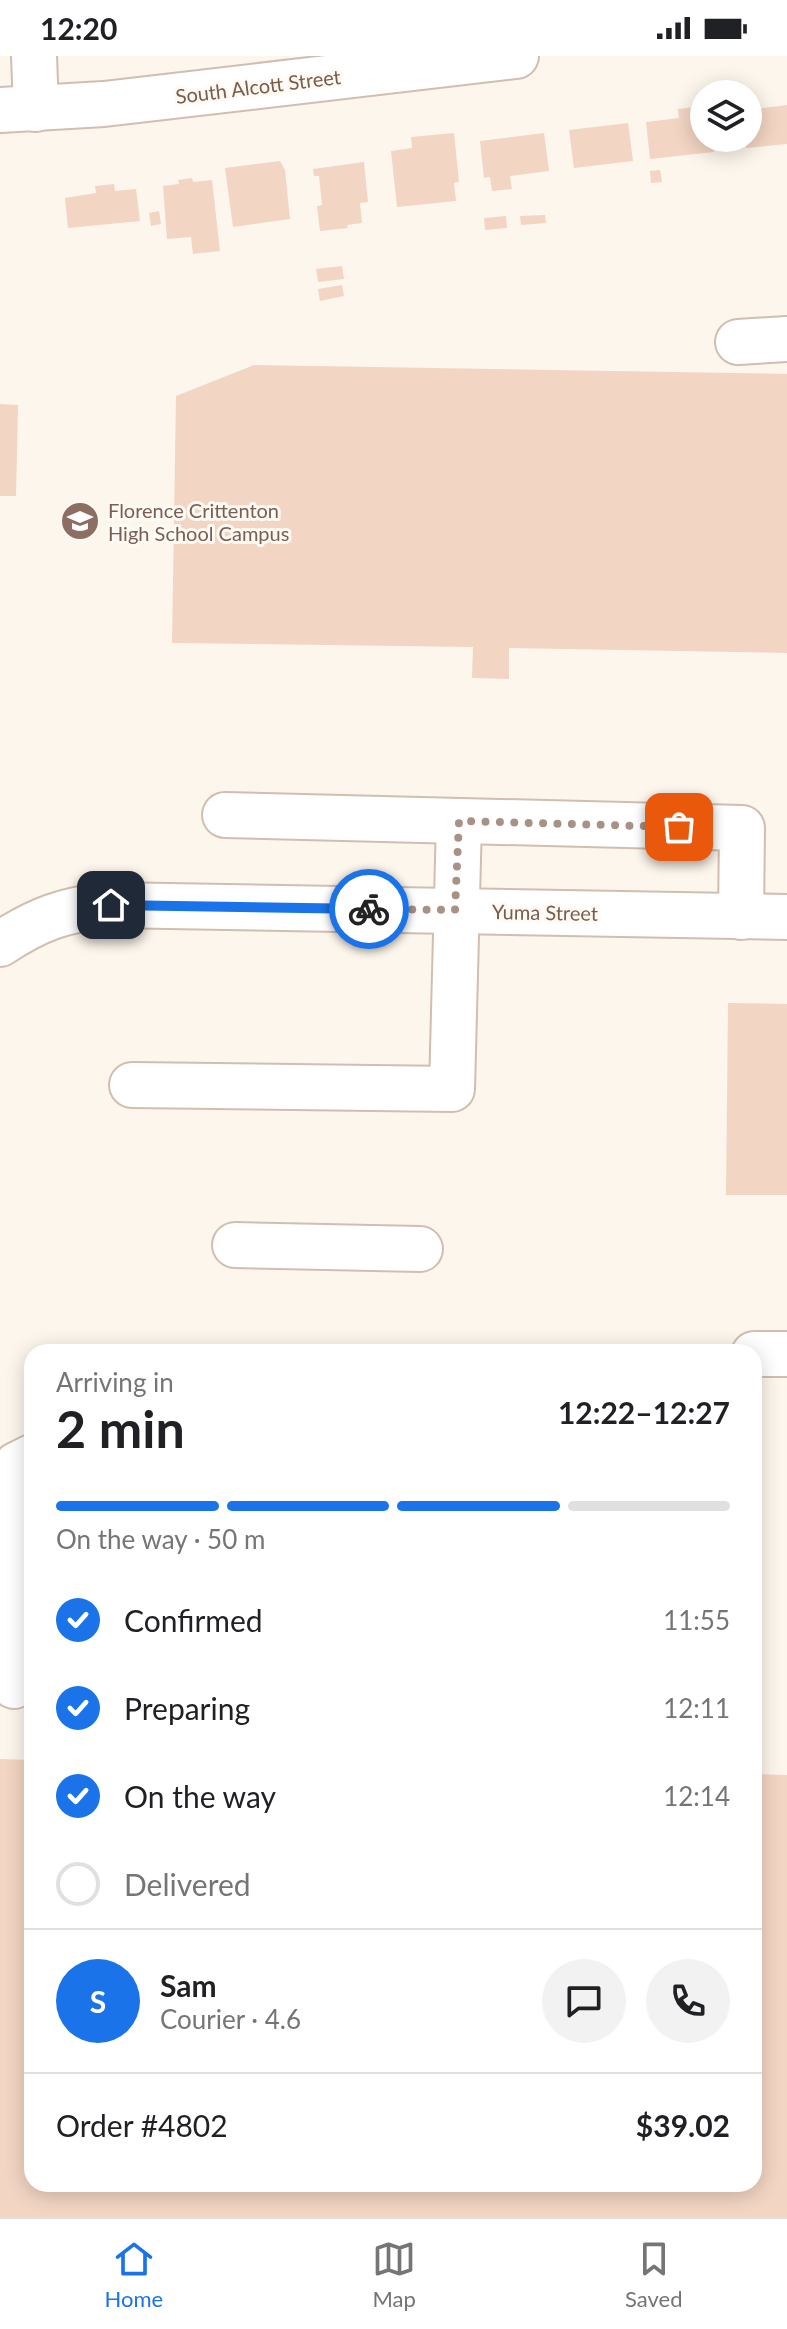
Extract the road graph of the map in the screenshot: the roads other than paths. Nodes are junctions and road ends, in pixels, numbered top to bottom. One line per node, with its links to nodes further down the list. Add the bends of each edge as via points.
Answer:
1 (34, 56): 3 (street)
2 (516, 56): 3 (street, South Alcott Street, via 104,104)
3 (18, 109)
4 (787, 339): 5 (street)
5 (738, 342)
6 (225, 815): 7 (street)
7 (459, 821): 8 (street); 9 (street, via 742,828)
8 (455, 910): 9 (street, Yuma Street); 11 (street, Yuma Street, via 111,905 56,913); 12 (street, via 452,1089)
9 (741, 917): 10 (street, Yuma Street)
10 (787, 917)
11 (0, 944)
12 (132, 1085)
13 (235, 1245): 14 (street)
14 (420, 1249)
15 (762, 1354): 16 (street)
16 (787, 1354)
17 (24, 1461): 18 (street, via 16,1465)
18 (14, 1686)

